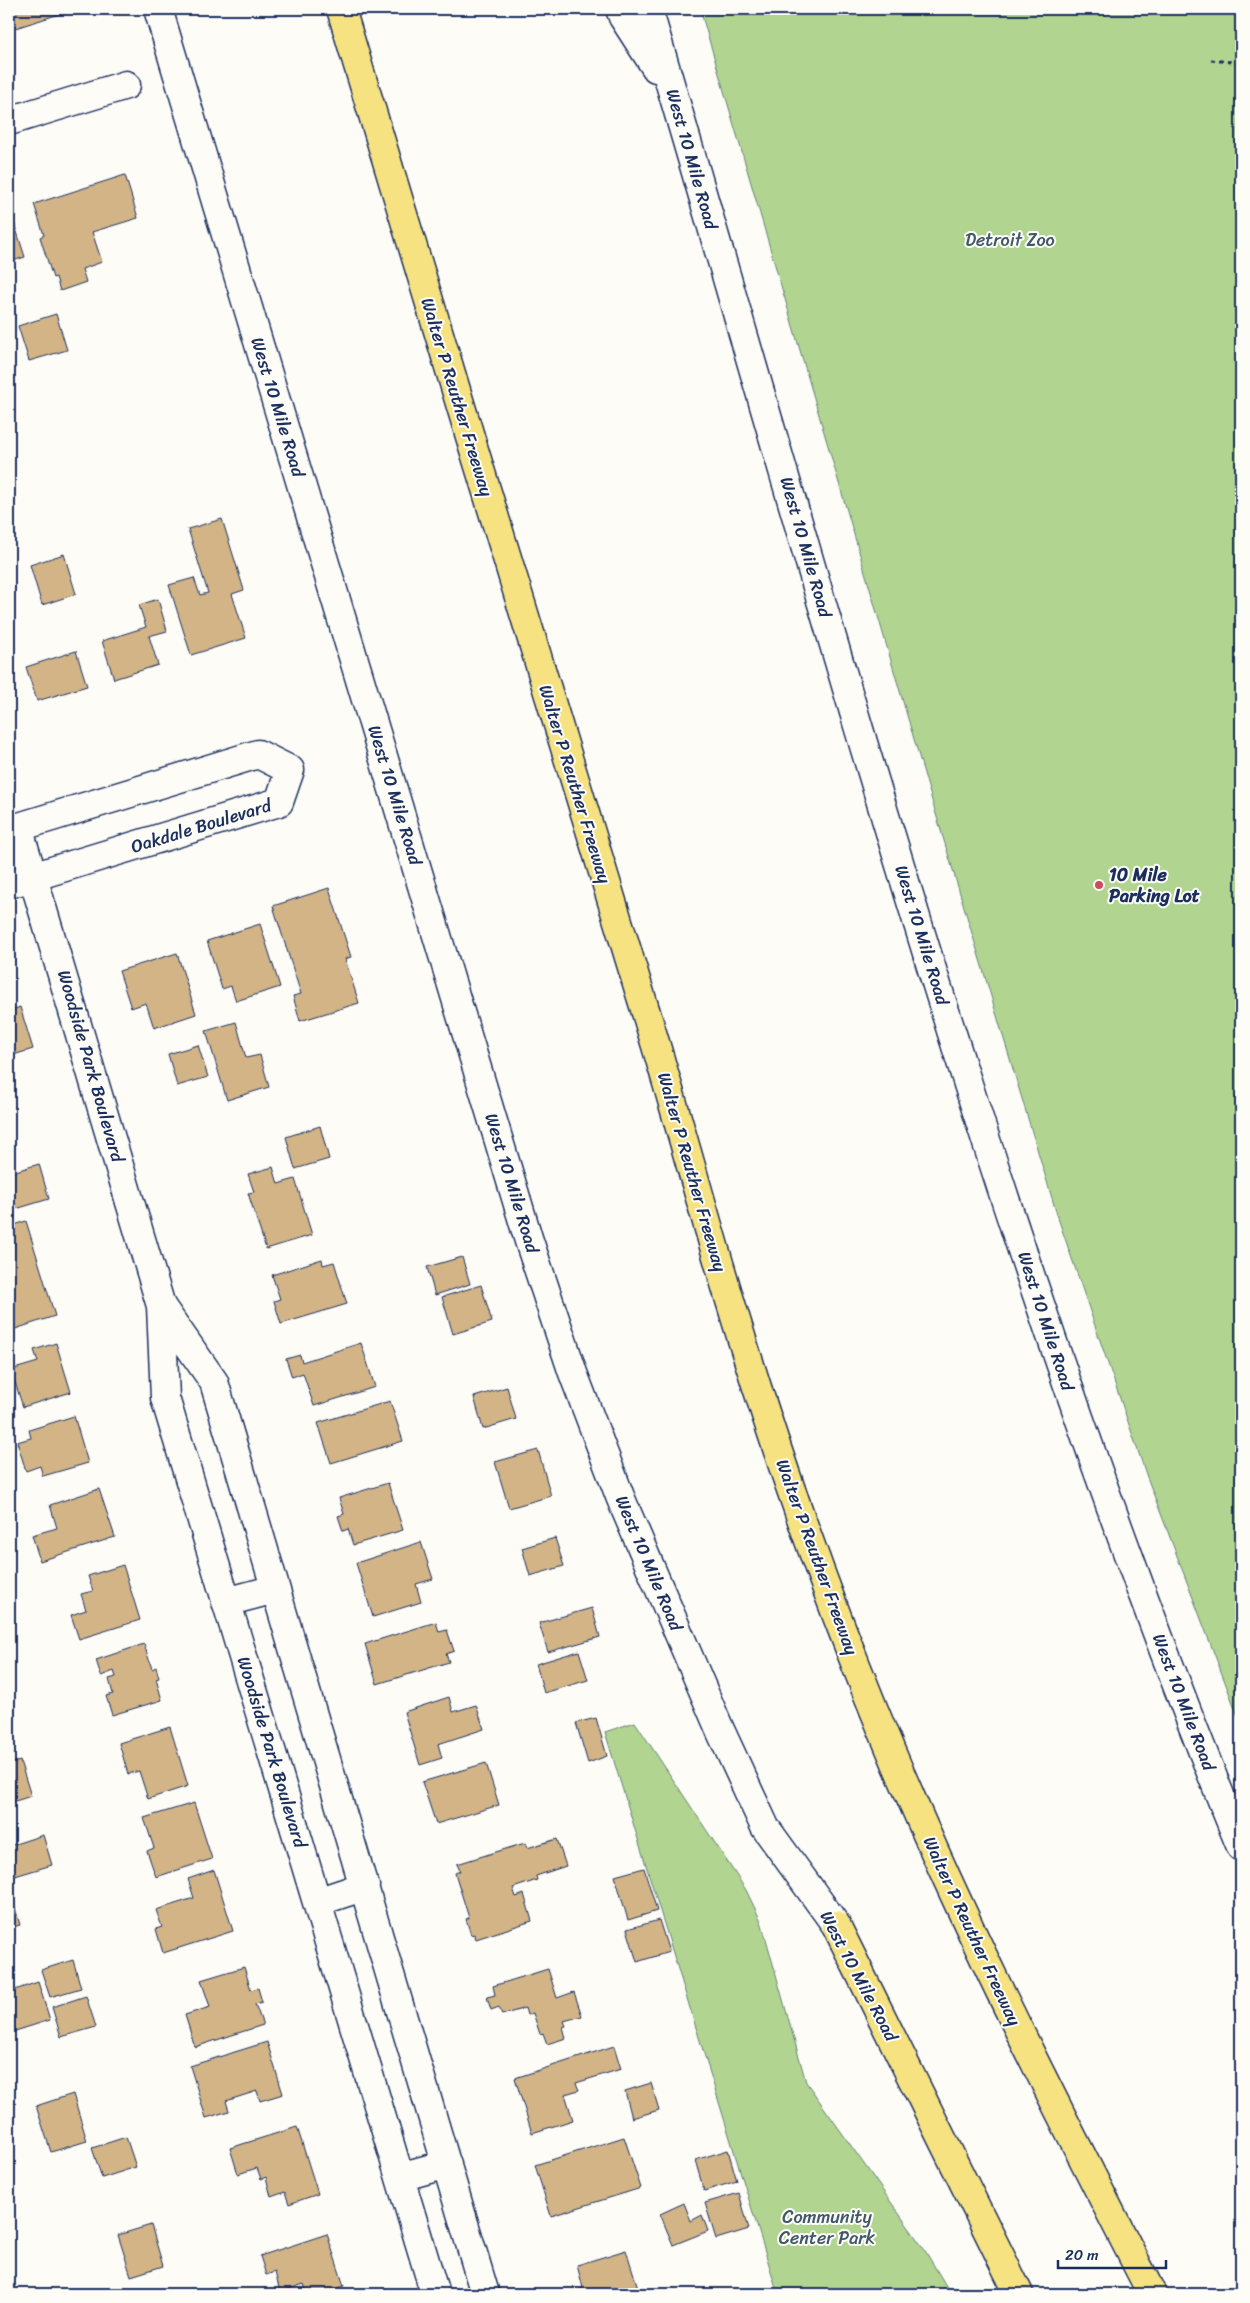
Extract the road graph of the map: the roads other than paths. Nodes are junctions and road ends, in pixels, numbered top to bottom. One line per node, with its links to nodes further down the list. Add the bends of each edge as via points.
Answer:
1 (158, 9): 20 (main road, West 10 Mile Road, via 526,1232 573,1373 669,1611 766,1828 836,1925)
2 (341, 9): 21 (main road, Walter P Reuther Freeway, via 641,997 731,1306 814,1556 873,1709 960,1910)
3 (620, 9): 6 (main road)
4 (648, 9): 6 (main road, West 10 Mile Road)
5 (126, 85): 7 (main road)
6 (673, 94): 13 (main road, West 10 Mile Road, via 886,818 998,1176 1096,1470)
7 (9, 121)
8 (14, 828): 9 (main road, Woodside Park Boulevard); 9 (main road, Oakdale Boulevard, via 258,754 290,770 279,802)
9 (21, 880): 10 (main road, Woodside Park Boulevard)
10 (161, 1306): 11 (main road, Woodside Park Boulevard, via 214,1382); 12 (main road, Woodside Park Boulevard, via 164,1398)
11 (275, 1589): 12 (main road); 14 (main road, Woodside Park Boulevard)
12 (226, 1602): 15 (main road, Woodside Park Boulevard)
13 (1241, 1847)
14 (365, 1886): 15 (main road); 16 (main road, Woodside Park Boulevard)
15 (317, 1902): 17 (main road, Woodside Park Boulevard)
16 (447, 2164): 17 (main road); 19 (main road, Woodside Park Boulevard)
17 (400, 2177): 18 (main road, Woodside Park Boulevard)
18 (435, 2294)
19 (485, 2294)
20 (1019, 2294)
21 (1152, 2294)

